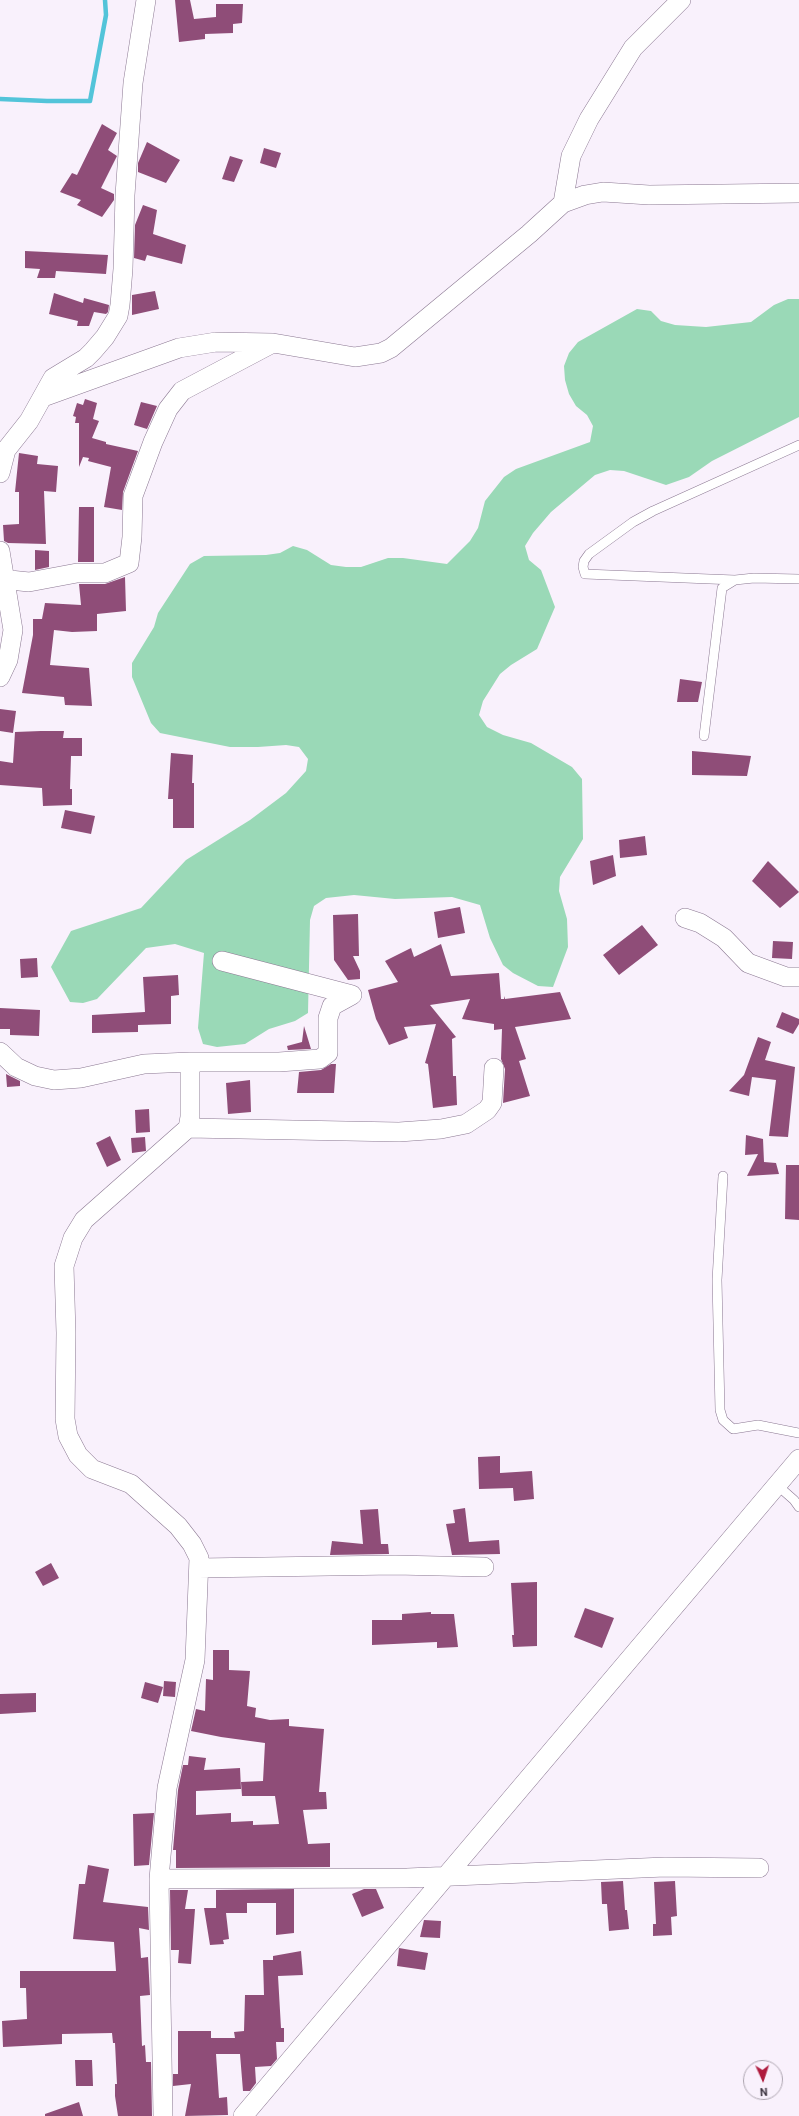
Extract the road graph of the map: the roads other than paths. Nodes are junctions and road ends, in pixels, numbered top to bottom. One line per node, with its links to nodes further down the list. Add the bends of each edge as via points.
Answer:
1 (146, 0): 6 (street, via 133,83 119,310 105,338 86,358 53,378)
2 (681, 0): 4 (street, via 633,48 589,119 571,156)
3 (799, 193): 4 (street, via 649,195 603,192)
4 (563, 202): 5 (street, via 529,234 386,351 355,357)
5 (273, 343): 6 (street, via 216,342 178,348); 10 (street, via 182,392 168,409 133,496 129,563 105,573 77,573 29,582)
6 (43, 397): 8 (street, via 29,421 6,450)
7 (799, 445): 12 (lane, via 633,522 589,554 583,567 585,574)
8 (0, 473)
9 (0, 551): 10 (street)
10 (2, 579): 13 (street, via 13,630 8,660)
11 (799, 579): 12 (lane)
12 (734, 580): 14 (lane, via 724,584 720,593)
13 (0, 677)
14 (704, 736)
15 (685, 918): 17 (street, via 700,923 724,938 748,963 786,977)
16 (222, 961): 19 (street, via 352,995 332,1006 328,1018 328,1053 320,1059 279,1062)
17 (799, 977)
18 (0, 1052): 19 (street, via 16,1067 35,1076 54,1080 81,1078 144,1064)
19 (190, 1062): 21 (street)
20 (494, 1068): 21 (street, via 492,1103 487,1110 466,1124 441,1129 399,1132)
21 (188, 1128): 28 (street, via 84,1220 71,1244 64,1266 65,1419 68,1436 78,1455 92,1469 131,1484 178,1526 199,1558)
22 (723, 1176): 23 (lane, via 717,1280 720,1410 723,1420 733,1429 758,1424)
23 (799, 1433)
24 (799, 1459): 25 (street)
25 (777, 1485): 26 (lane); 30 (street)
26 (799, 1508)
27 (484, 1567): 28 (street, via 395,1565)
28 (199, 1568): 31 (street, via 195,1660 190,1693 167,1788)
29 (759, 1868): 30 (street, via 658,1868)
30 (445, 1876): 31 (street); 33 (street)
31 (159, 1879): 32 (street)
32 (163, 2116)
33 (242, 2116)

